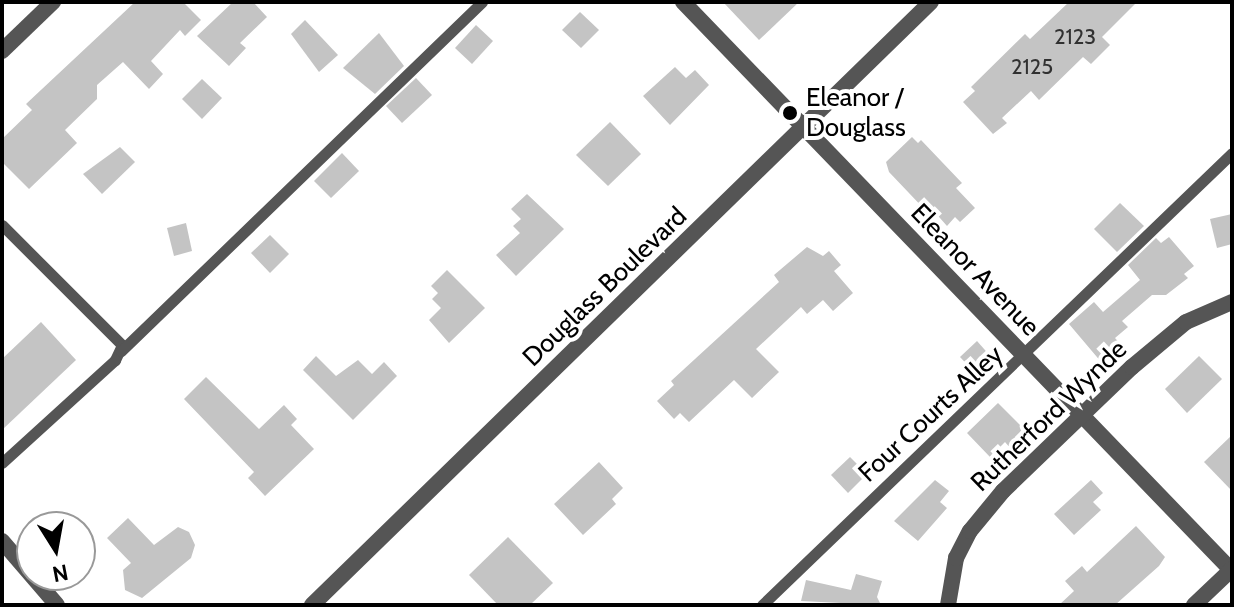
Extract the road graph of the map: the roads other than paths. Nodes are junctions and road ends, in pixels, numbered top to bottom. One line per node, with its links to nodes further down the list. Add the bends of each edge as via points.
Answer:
1 (53, 2): 5 (street)
2 (482, 2): 10 (lane)
3 (683, 2): 6 (street, Eleanor Avenue)
4 (931, 2): 6 (street, Douglass Boulevard)
5 (2, 51)
6 (803, 126): 11 (street, Eleanor Avenue); 17 (street, Douglass Boulevard)
7 (1232, 153): 11 (lane, Four Courts Alley)
8 (2, 225): 10 (lane, via 118,339)
9 (1232, 302): 12 (street, Rutherford Wynde, via 1186,322)
10 (121, 351): 13 (lane)
11 (1024, 355): 12 (street, Eleanor Avenue); 18 (lane, Four Courts Alley)
12 (1083, 416): 15 (street, Eleanor Avenue); 19 (street, Rutherford Wynde, via 1003,491 970,531 956,558)
13 (2, 463)
14 (2, 541): 16 (street)
15 (1232, 570): 20 (street)
16 (55, 604)
17 (312, 605)
18 (762, 605)
19 (948, 605)
20 (1194, 605)

